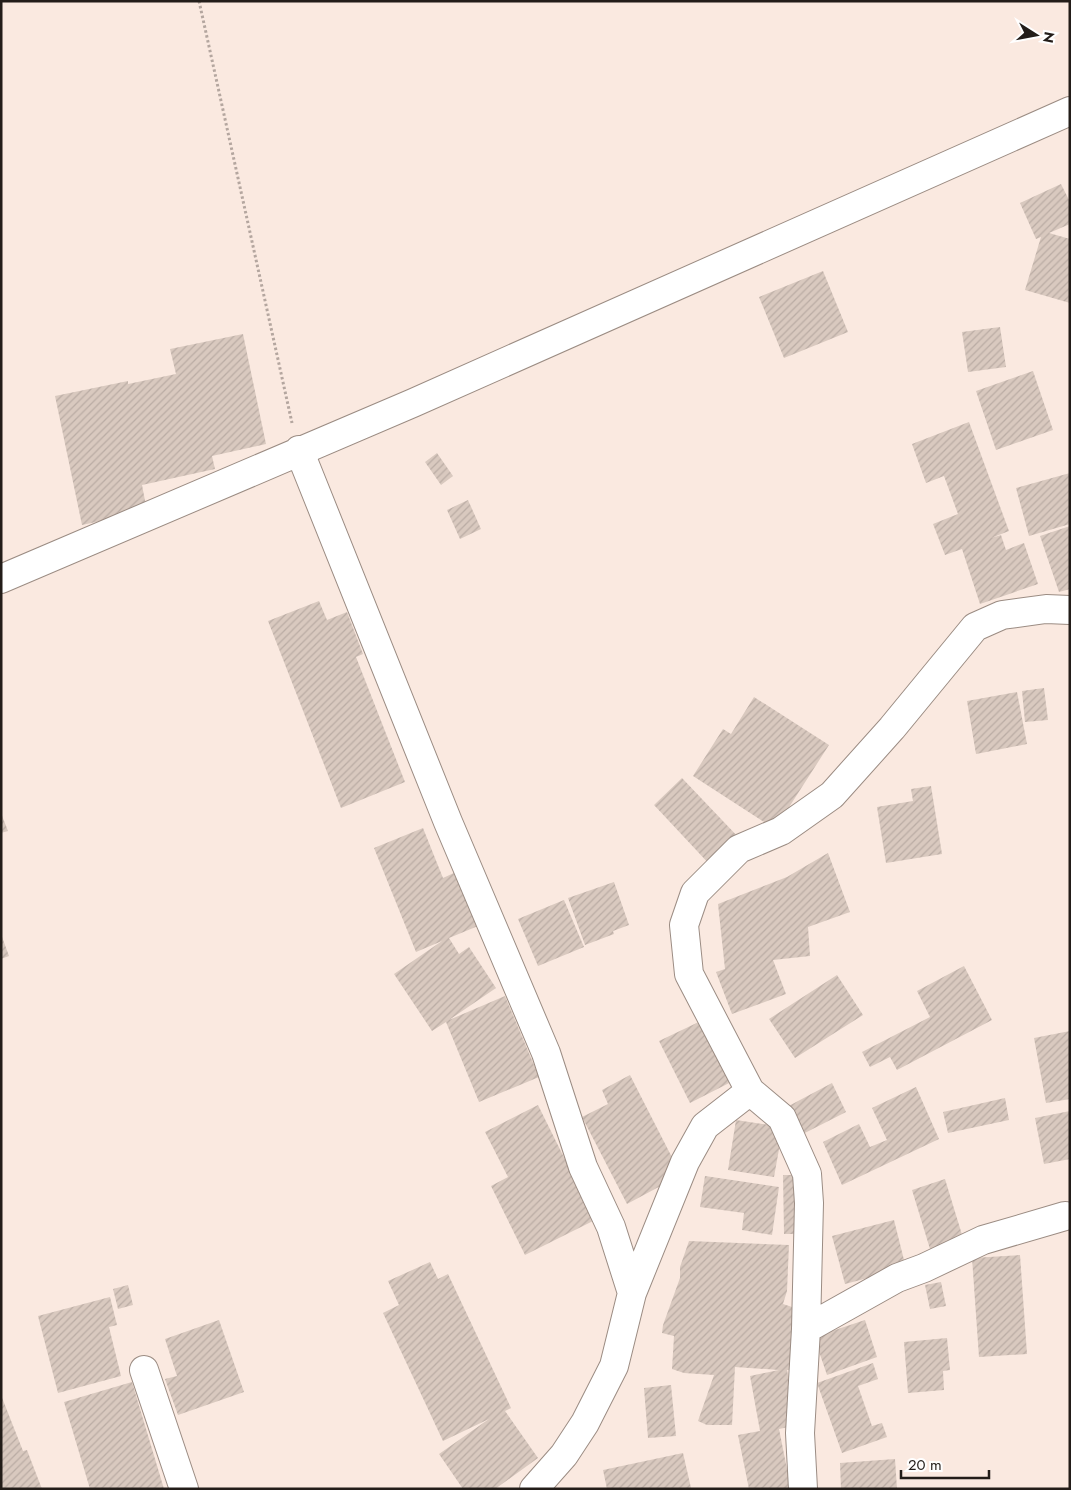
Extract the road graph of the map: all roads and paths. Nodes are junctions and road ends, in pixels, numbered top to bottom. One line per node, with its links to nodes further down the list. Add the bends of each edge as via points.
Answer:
1 (199, 1): 3 (path)
2 (1070, 111): 3 (street, via 413,403)
3 (299, 450): 4 (street); 8 (street, via 448,822 546,1053 583,1168 611,1227)
4 (1, 579)
5 (1070, 610): 6 (street, via 1046,609 1002,615 975,627 892,728 832,794 781,831 739,849 695,893 684,925 689,974)
6 (750, 1091): 8 (street, via 705,1126 685,1162); 9 (street, via 782,1118 807,1174)
7 (1065, 1216): 9 (street, via 983,1240 897,1278)
8 (632, 1293): 12 (street, via 614,1366 585,1423 564,1455)
9 (806, 1329): 13 (street, via 800,1433)
10 (144, 1370): 11 (street)
11 (184, 1489)
12 (534, 1489)
13 (804, 1489)

